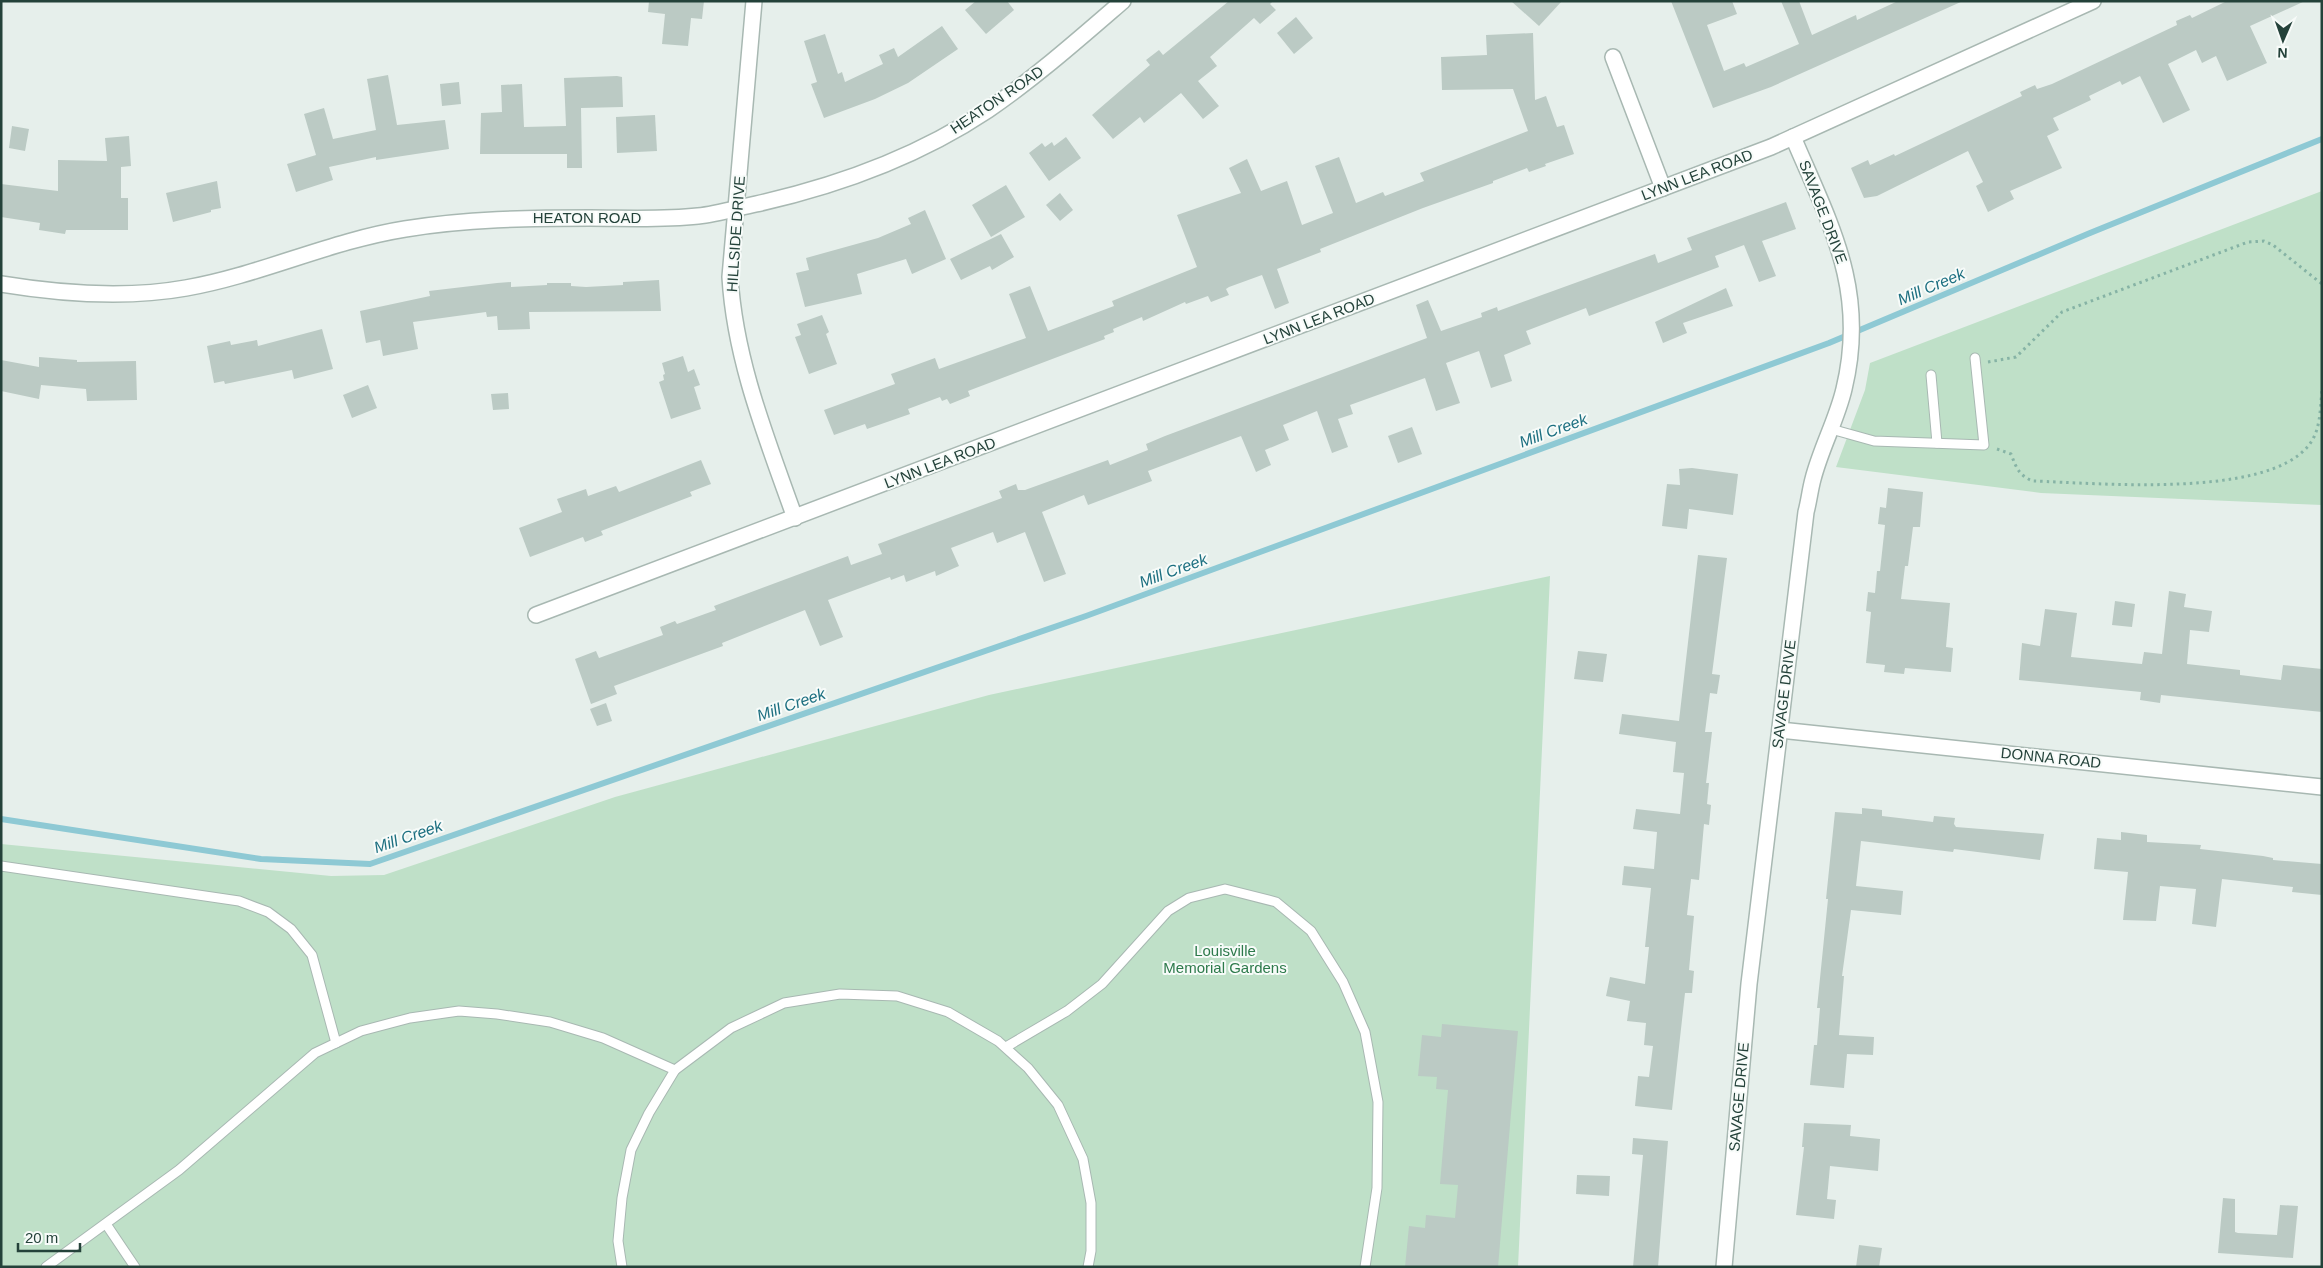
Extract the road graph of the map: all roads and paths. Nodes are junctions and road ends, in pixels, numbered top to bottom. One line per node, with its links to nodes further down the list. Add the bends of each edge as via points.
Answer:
1 (754, 1): 7 (street, HILLSIDE DRIVE)
2 (1123, 1): 7 (street, HEATON ROAD, via 1038,74 951,132 850,178)
3 (2092, 1): 5 (street, LYNN LEA ROAD)
4 (1613, 57): 6 (street)
5 (1793, 137): 6 (street, LYNN LEA ROAD); 13 (street, SAVAGE DRIVE, via 1834,234 1846,274 1852,312 1844,389)
6 (1663, 188): 16 (street, LYNN LEA ROAD)
7 (735, 209): 8 (street, HEATON ROAD, via 698,216 473,220 404,229 353,240 187,288 138,294 69,294); 16 (street, HILLSIDE DRIVE, via 730,278 732,314 741,358 762,427)
8 (1, 284)
9 (2322, 284): 10 (path, via 2273,245 2264,241 2248,242 2062,312 2016,357)
10 (1975, 361): 15 (lane)
11 (1931, 375): 14 (lane)
12 (2322, 390): 15 (path, via 2318,427 2310,444 2293,460 2260,474 2157,485 2033,481 2018,470 2011,454)
13 (1831, 429): 14 (lane, via 1874,441); 18 (street, SAVAGE DRIVE, via 1813,478 1806,512)
14 (1937, 443): 15 (lane)
15 (1984, 445)
16 (795, 518): 17 (street, LYNN LEA ROAD)
17 (536, 615)
18 (1780, 730): 19 (street, DONNA ROAD); 30 (street, SAVAGE DRIVE, via 1749,984)
19 (2322, 787)
20 (1, 866): 21 (lane, via 239,901 268,912 291,929 312,955)
21 (336, 1043): 23 (lane, via 361,1031 410,1018 459,1011 550,1022 603,1038); 24 (lane, via 315,1053 179,1170)
22 (1006, 1048): 23 (lane, via 948,1012 897,996 840,994 784,1003 731,1028); 28 (lane, via 1028,1068 1058,1105 1083,1159 1091,1203); 29 (lane, via 1067,1011 1102,984 1168,911 1189,898 1225,889 1276,902 1311,931 1343,982 1365,1032 1378,1102 1377,1188)
23 (675, 1070): 27 (lane, via 631,1150 618,1241)
24 (106, 1224): 25 (lane); 26 (lane)
25 (46, 1267)
26 (135, 1267)
27 (622, 1267)
28 (1088, 1267)
29 (1365, 1267)
30 (1724, 1267)

